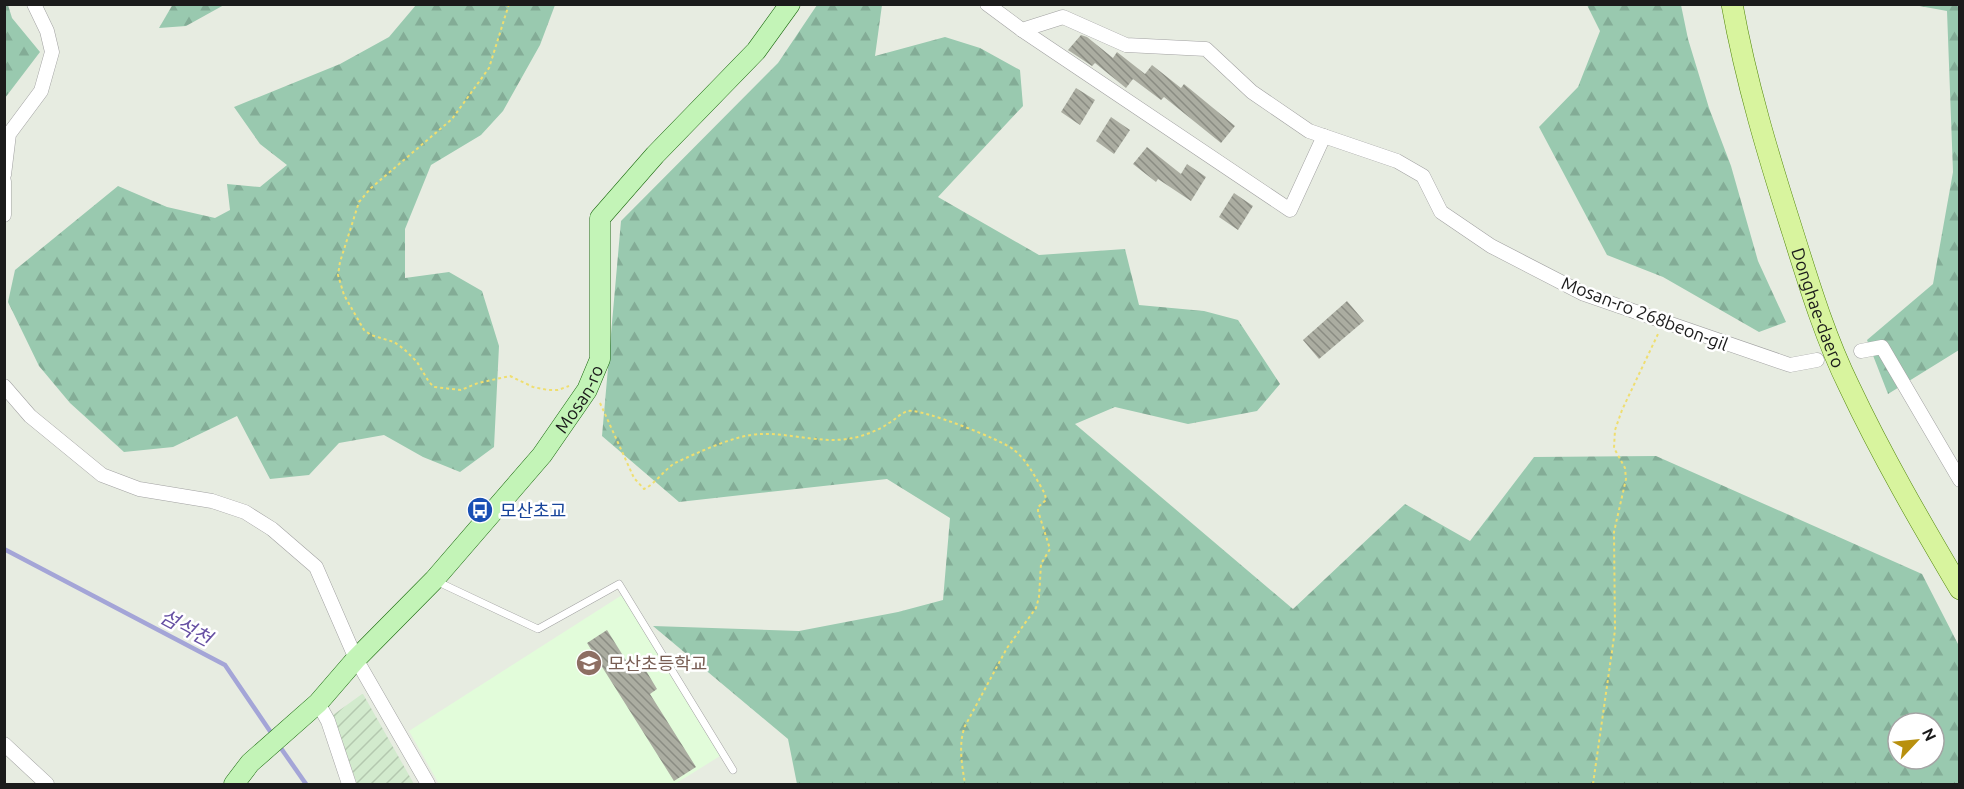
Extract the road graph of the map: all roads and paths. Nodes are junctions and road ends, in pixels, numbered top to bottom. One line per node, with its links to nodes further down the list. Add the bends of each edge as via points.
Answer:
1 (34, 4): 8 (street, via 52,52 41,91 9,134)
2 (509, 4): 15 (path, via 489,68 463,107 359,202 338,274 364,330 404,349 434,387 461,390 510,376 533,387 558,390 571,386)
3 (790, 4): 15 (street, Mosan-ro, via 756,51 600,218 600,359)
4 (987, 4): 6 (street)
5 (1732, 4): 18 (main road, Donghae-daero, via 1744,65 1813,297 1848,384 1893,476)
6 (1022, 30): 7 (street, Mosan-ro 268beon-gil, via 1063,17 1126,45 1206,49 1252,92); 7 (street, via 1290,210)
7 (1324, 136): 11 (street, Mosan-ro 268beon-gil, via 1397,161 1424,176 1441,212 1491,246 1584,294)
8 (4, 175)
9 (4, 181): 10 (street)
10 (4, 215)
11 (1664, 323): 13 (street, Mosan-ro 268beon-gil, via 1790,365); 28 (path, via 1615,430 1614,448 1626,478 1614,532 1615,630)
12 (1860, 351): 16 (street, via 1882,347)
13 (1817, 360)
14 (4, 387): 19 (street, via 30,416 102,475 139,489 212,501 245,512 281,535 316,567)
15 (586, 390): 17 (street, Mosan-ro, via 542,455); 27 (path, via 596,395 634,478 644,489 675,463 744,436 846,439 881,428 912,410 1000,441 1020,455 1045,494 1046,500 1038,511 1050,549 1041,564 1036,608 1007,648 962,734)
16 (1959, 480)
17 (434, 580): 19 (street, Mosan-ro); 22 (lane, via 538,629 619,584)
18 (1959, 590)
19 (356, 659): 20 (street, Mosan-ro); 26 (street)
20 (318, 702): 24 (street, Mosan-ro, via 249,763); 25 (street)
21 (4, 744): 23 (street)
22 (733, 770)
23 (48, 784)
24 (234, 784)
25 (349, 784)
26 (428, 784)
27 (965, 784)
28 (1593, 784)

